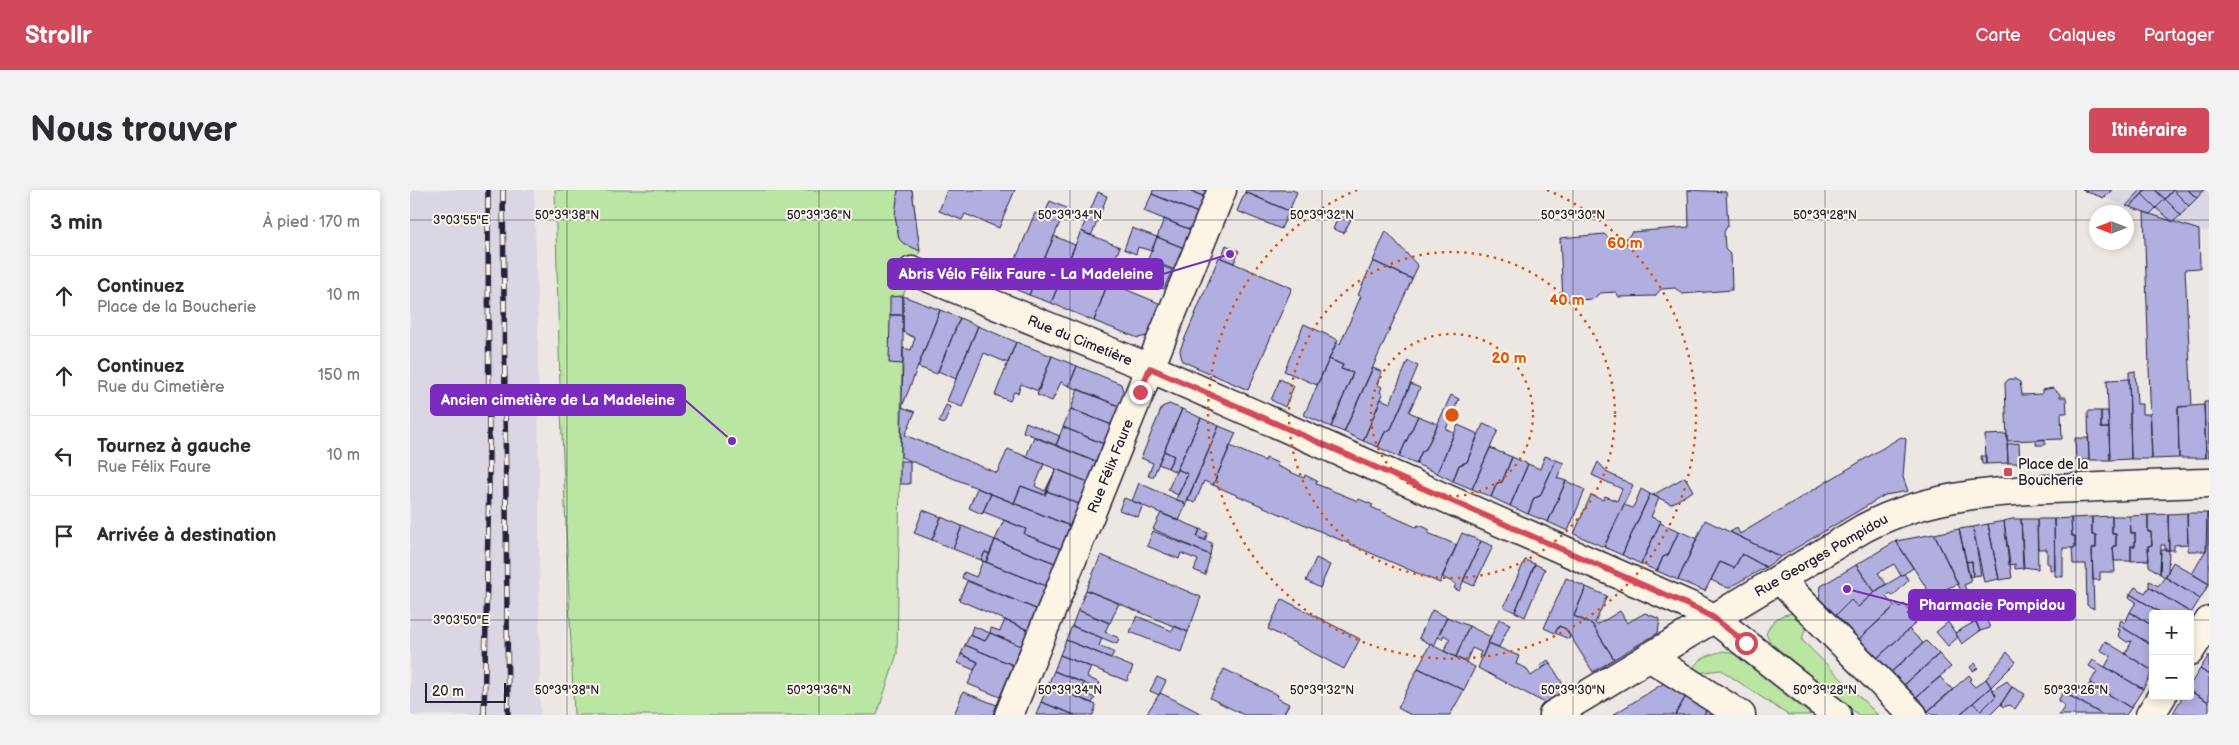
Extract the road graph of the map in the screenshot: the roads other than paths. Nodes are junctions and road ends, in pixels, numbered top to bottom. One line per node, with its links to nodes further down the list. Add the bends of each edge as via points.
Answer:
1 (1222, 190): 3 (street, Rue Félix Faure)
2 (912, 271): 3 (street, Rue du Cimetière)
3 (1150, 368): 6 (street, Rue du Cimetière); 11 (street, Rue Félix Faure)
4 (2209, 483): 5 (street, Rue Georges Pompidou, via 2031,490 1927,503 1886,516)
5 (1779, 579): 6 (street, Rue Georges Pompidou); 15 (street)
6 (1714, 618): 9 (street, Rue Georges Pompidou); 14 (street)
7 (2209, 621): 8 (street)
8 (2194, 645)
9 (1649, 657): 12 (street, Rue Georges Pompidou); 13 (street)
10 (2159, 700): 16 (street)
11 (1009, 715)
12 (1553, 715)
13 (1741, 715)
14 (1837, 715)
15 (1913, 715)
16 (2150, 715)

